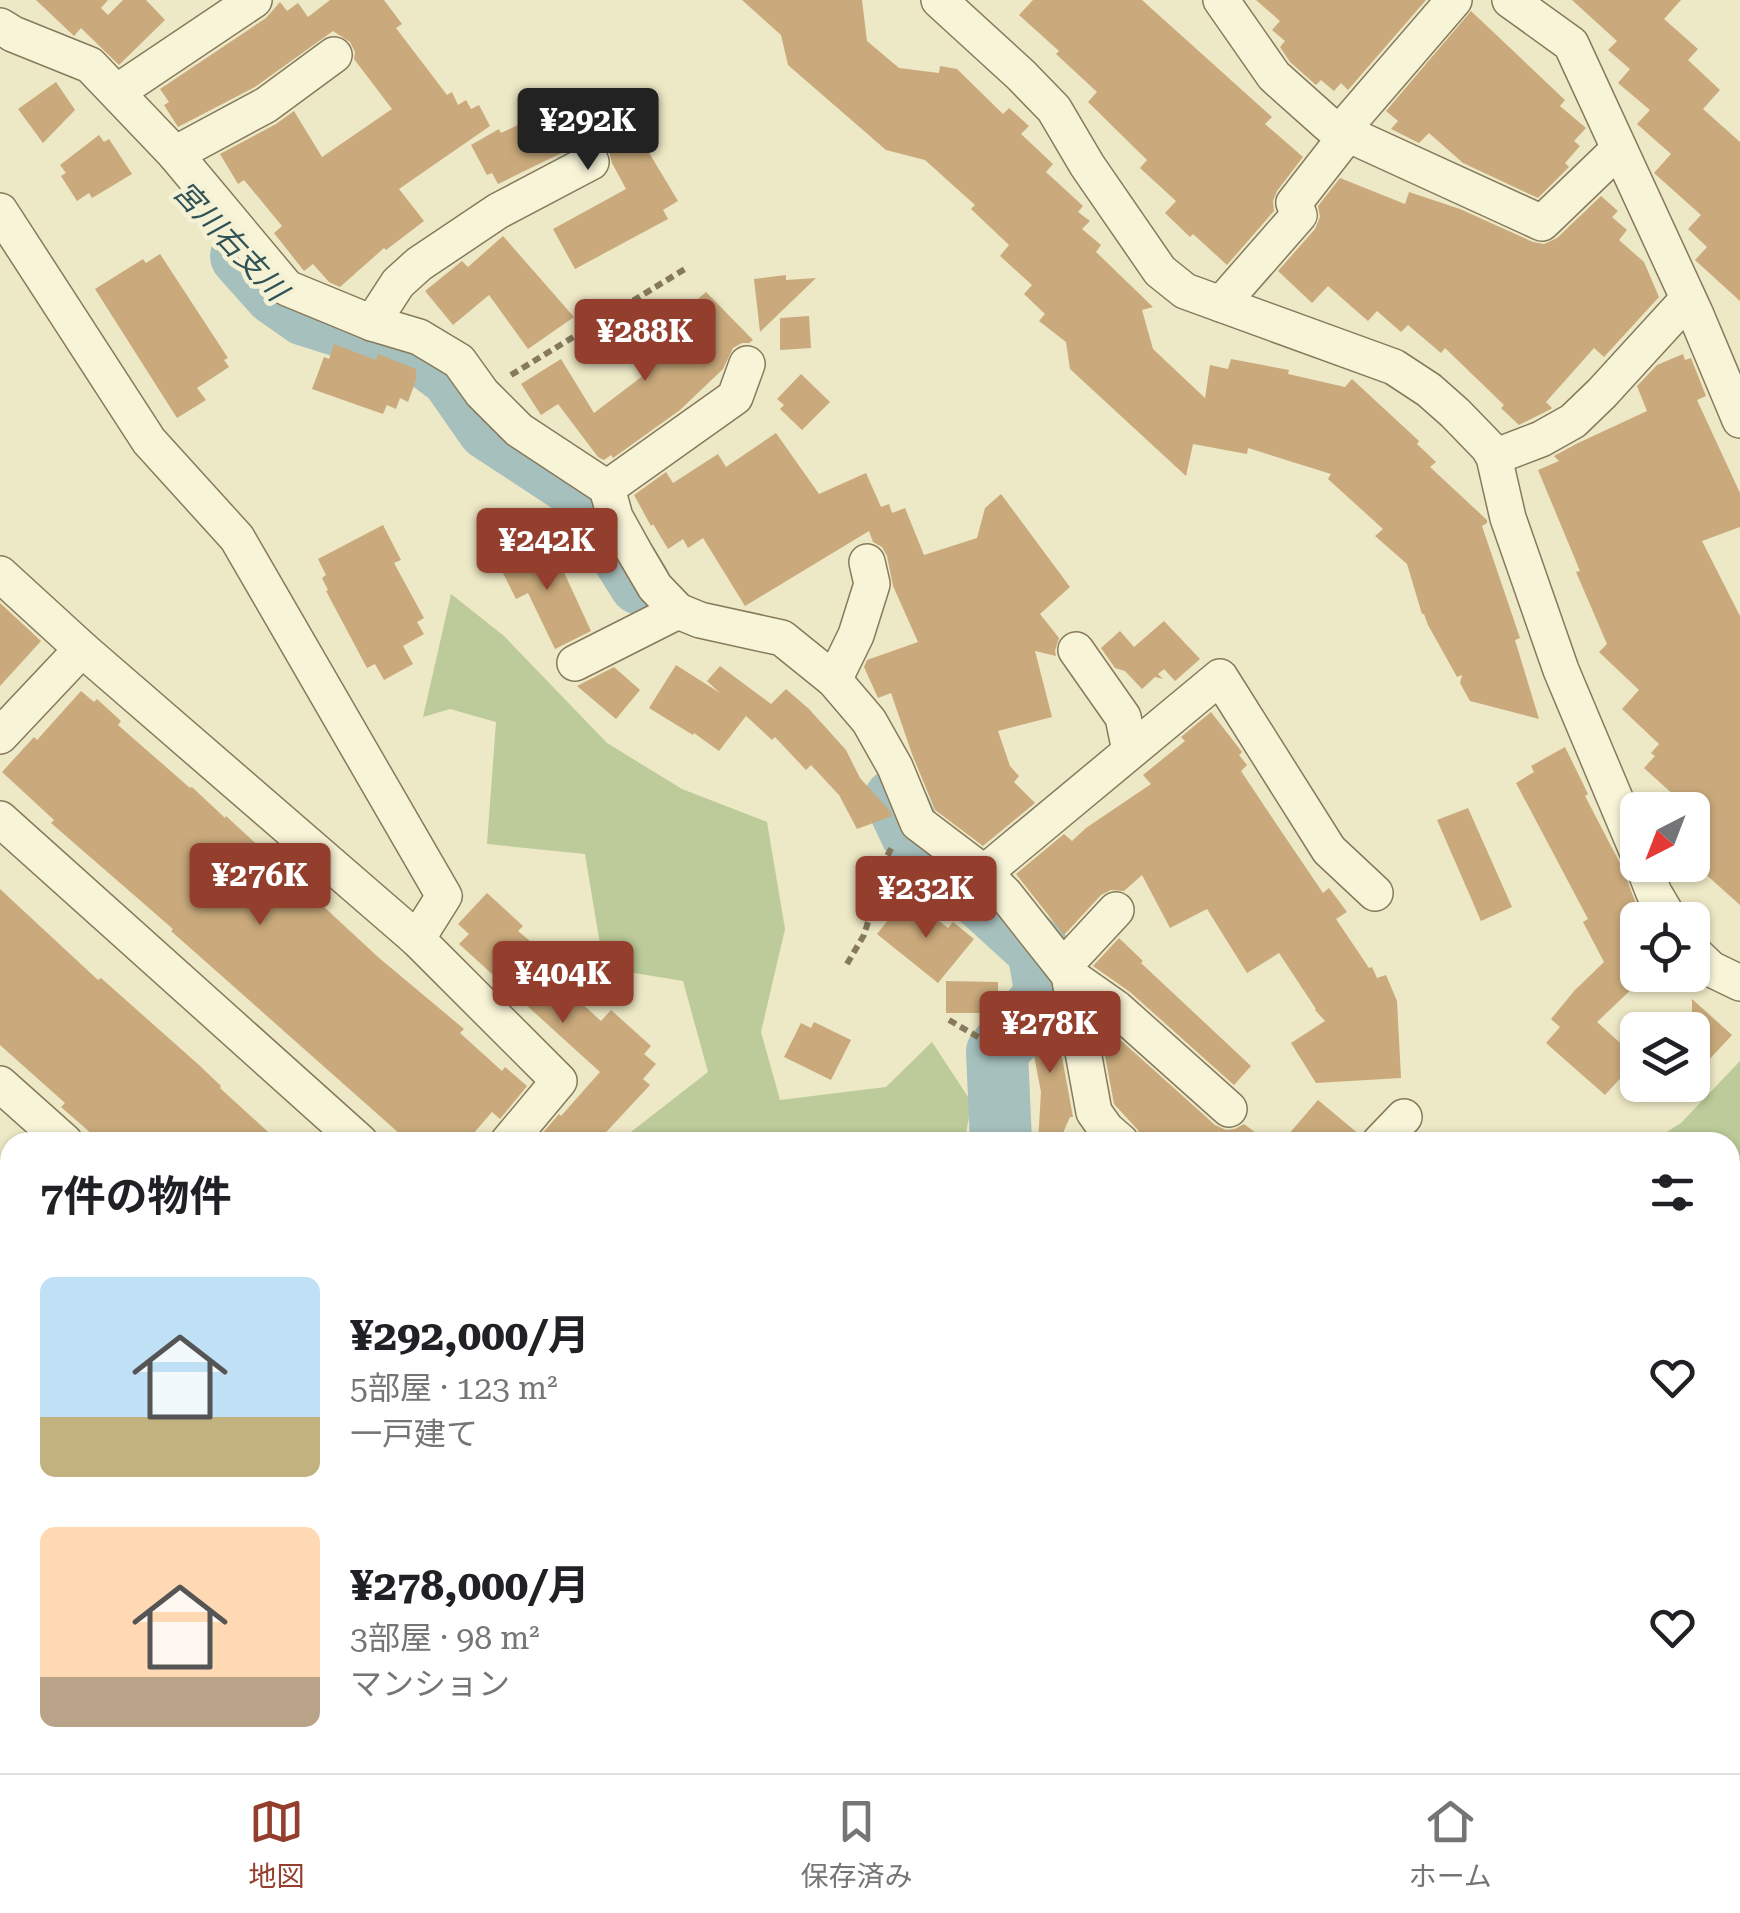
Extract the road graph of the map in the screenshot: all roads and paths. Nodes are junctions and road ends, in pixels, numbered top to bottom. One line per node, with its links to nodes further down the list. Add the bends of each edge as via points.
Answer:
1 (254, 0): 8 (street)
2 (939, 0): 16 (street, via 1054,109 1160,272)
3 (1221, 0): 9 (street, via 1274,76)
4 (1454, 0): 9 (street)
5 (1510, 0): 10 (street, via 1570,44)
6 (0, 26): 8 (street, via 90,65)
7 (334, 55): 11 (street, via 266,105)
8 (117, 92): 11 (street)
9 (1342, 130): 10 (street, via 1542,223); 16 (street, via 1340,144 1294,202 1299,215)
10 (1619, 149): 15 (street)
11 (175, 154): 17 (street, via 287,288)
12 (591, 162): 17 (street, via 498,211 419,264)
13 (0, 211): 38 (street, via 150,441 237,538 444,896)
14 (685, 269): 19 (path)
15 (1688, 299): 20 (street); 21 (street, via 1573,421)
16 (1220, 304): 21 (street, via 1394,367 1455,413)
17 (372, 323): 19 (street, via 420,337 459,361)
18 (748, 364): 22 (street, via 735,397)
19 (482, 393): 22 (street, via 519,430)
20 (1740, 420)
21 (1494, 458): 32 (street, via 1562,670)
22 (607, 488): 25 (street, via 615,517)
23 (866, 562): 29 (street, via 872,584)
24 (0, 574): 26 (street)
25 (677, 612): 28 (street); 29 (street, via 782,638)
26 (82, 649): 30 (street); 38 (street)
27 (1076, 650): 31 (street, via 1122,717)
28 (575, 662)
29 (834, 680): 34 (street, via 868,721)
30 (0, 736)
31 (1130, 751): 35 (street); 36 (street, via 1220,677 1329,850)
32 (1620, 809)
33 (0, 818): 48 (street)
34 (918, 823): 35 (street); 39 (path, via 895,842 882,866 864,935)
35 (984, 873): 41 (street)
36 (1375, 893)
37 (1116, 910): 41 (street)
38 (418, 939): 49 (street, via 559,1081)
39 (848, 964)
40 (1710, 968): 42 (street)
41 (1066, 971): 43 (path, via 992,1045); 45 (street); 50 (street, via 1094,1112)
42 (1740, 983)
43 (950, 1020)
44 (0, 1084): 47 (street)
45 (1229, 1110)
46 (1404, 1117): 51 (street)
47 (54, 1132)
48 (349, 1132)
49 (516, 1132)
50 (1108, 1132)
51 (1390, 1132)

